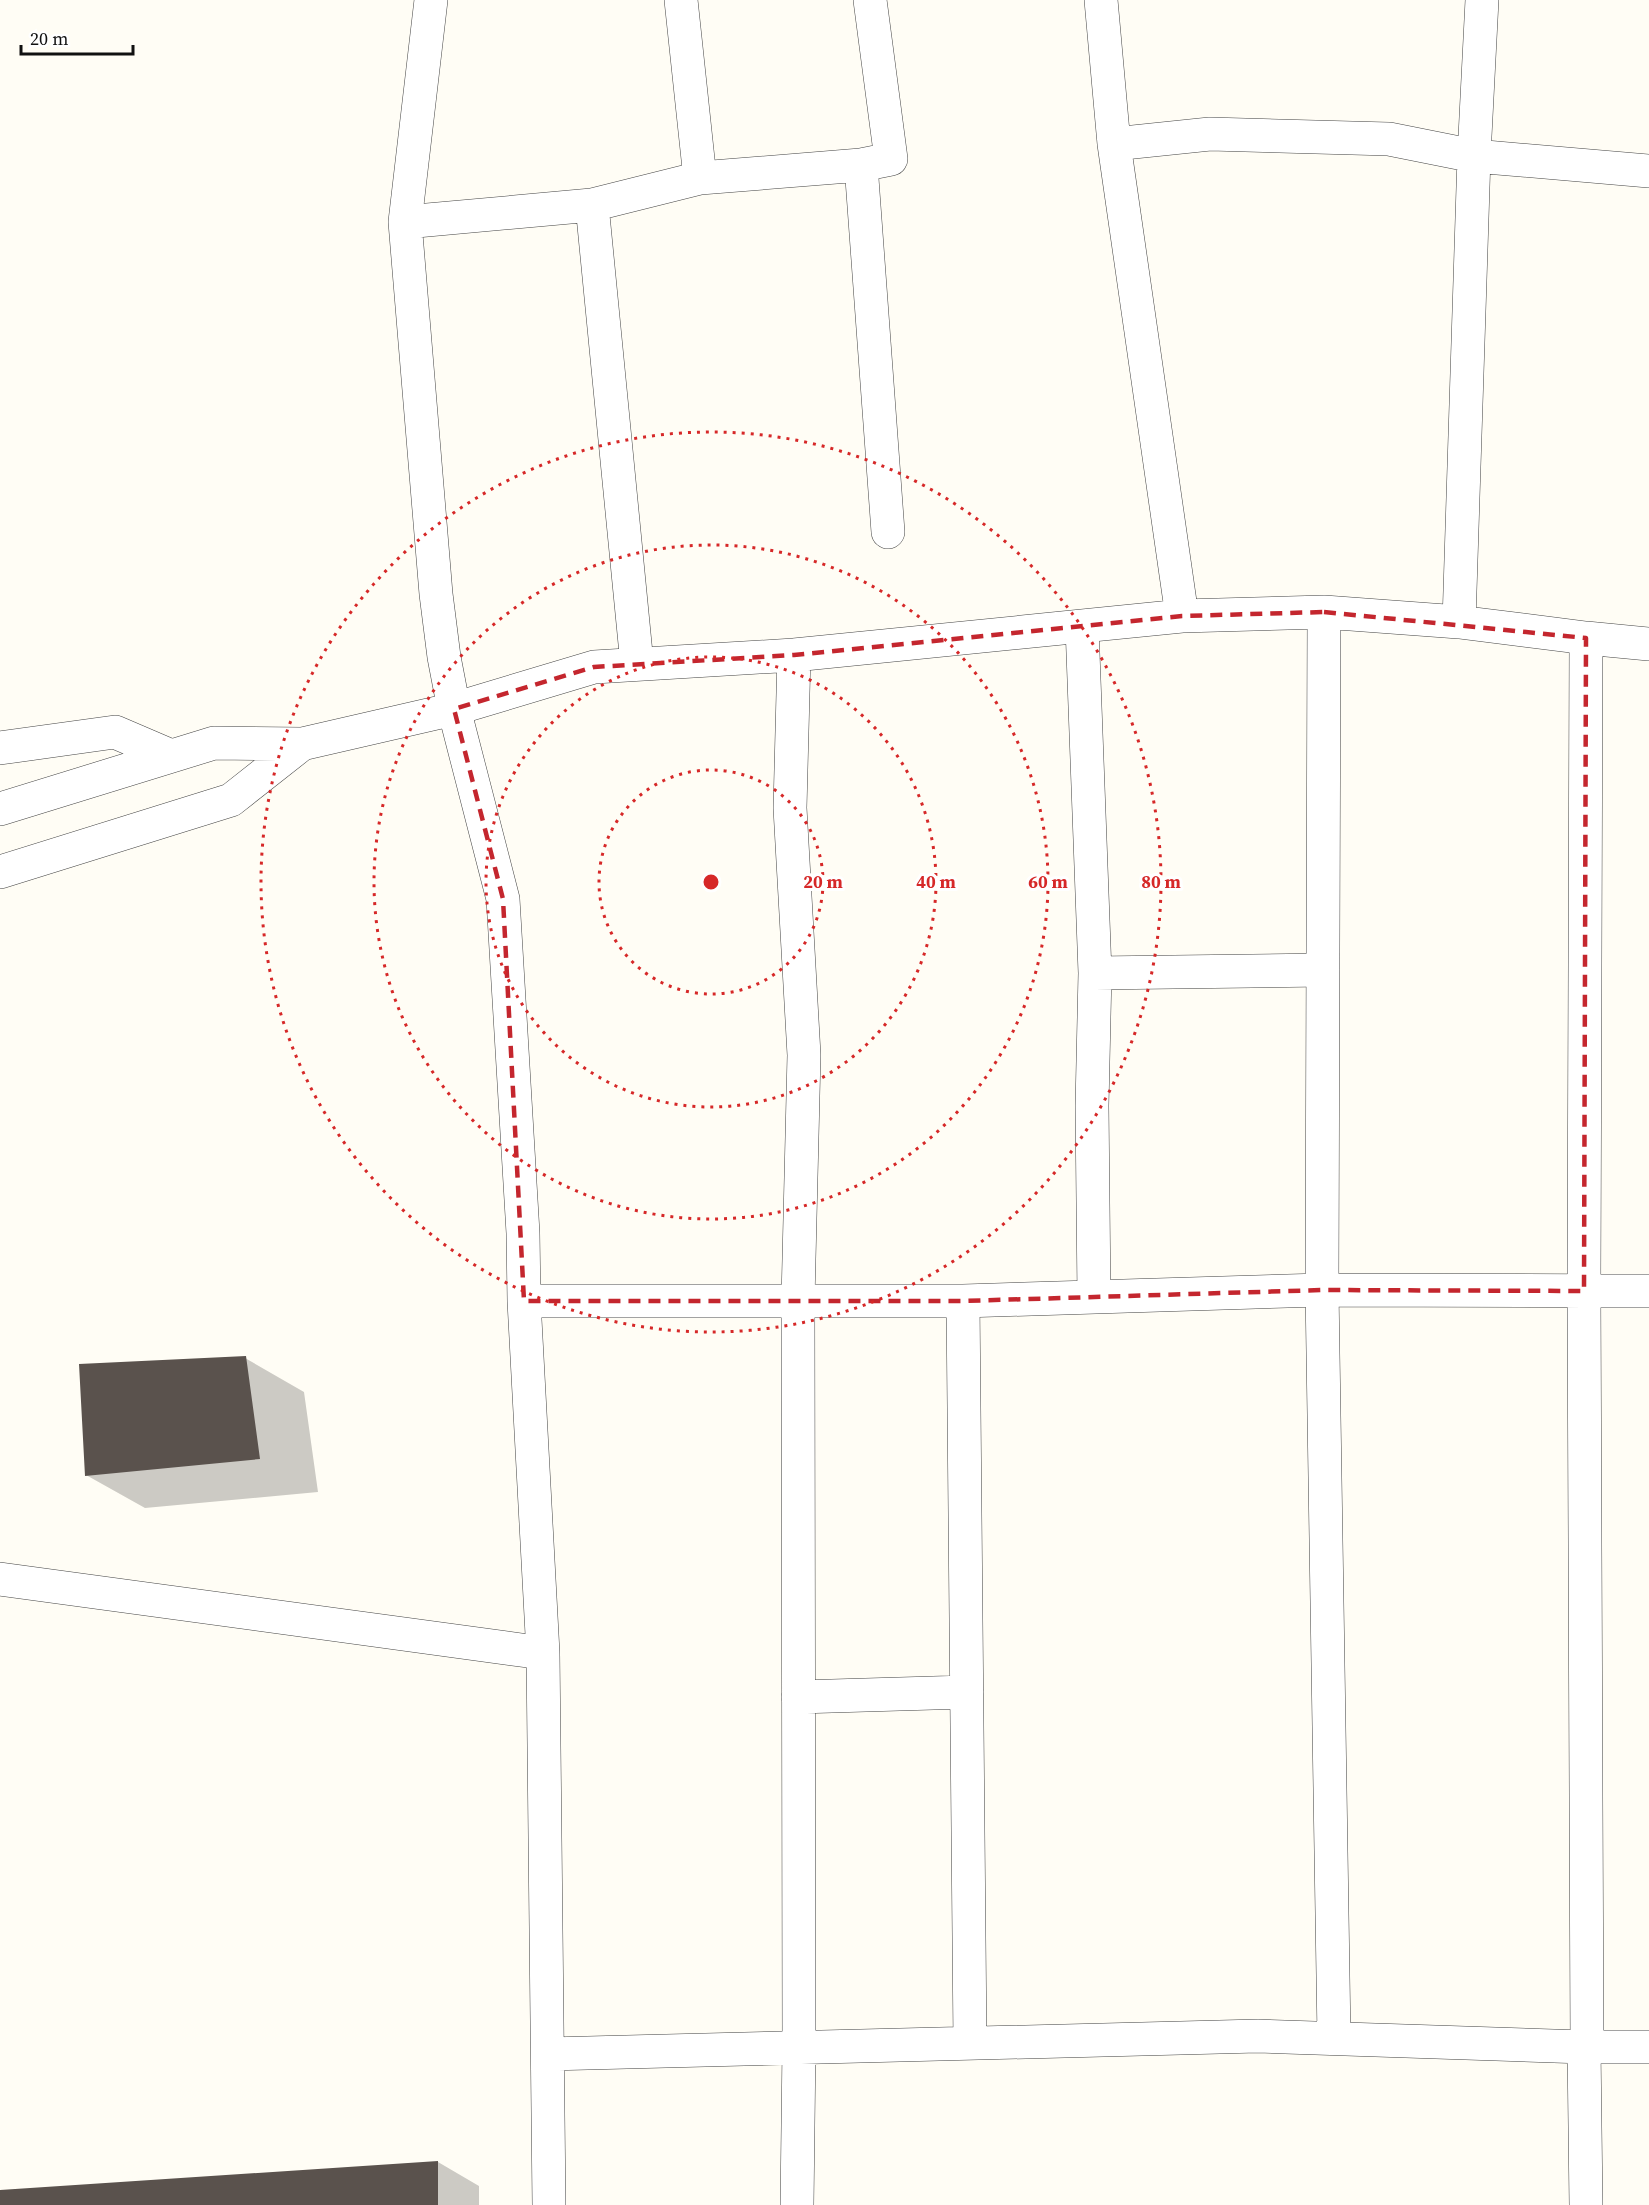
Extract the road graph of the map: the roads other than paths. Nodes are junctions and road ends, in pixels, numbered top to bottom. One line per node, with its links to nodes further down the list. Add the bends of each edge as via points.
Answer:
1 (431, 0): 12 (street)
2 (681, 0): 10 (street)
3 (870, 0): 8 (street, via 891,159)
4 (1101, 0): 6 (street)
5 (1482, 0): 7 (street)
6 (1114, 144): 7 (street, via 1210,134 1389,139); 15 (street)
7 (1474, 156): 9 (street); 16 (street)
8 (861, 165): 10 (street); 13 (street)
9 (1649, 171)
10 (700, 178): 11 (street)
11 (592, 205): 12 (street); 21 (street)
12 (405, 222): 22 (street, via 436,594)
13 (888, 532)
14 (1324, 612): 15 (street); 16 (street); 28 (street)
15 (1182, 616): 17 (street)
16 (1459, 622): 18 (street)
17 (1082, 626): 20 (street); 29 (street)
18 (1586, 638): 19 (street); 31 (street)
19 (1649, 644)
20 (794, 655): 21 (street); 34 (street, via 789,808 804,1055)
21 (637, 664): 22 (street, via 594,667)
22 (454, 710): 23 (street); 35 (street, via 503,899)
23 (302, 744): 25 (street, via 213,743); 27 (street, via 231,800)
24 (0, 748): 25 (street, via 115,732)
25 (171, 756): 26 (street)
26 (0, 808)
27 (0, 872)
28 (1323, 970): 29 (street); 30 (street)
29 (1095, 973): 33 (street)
30 (1322, 1290): 31 (street); 33 (street); 41 (street)
31 (1584, 1291): 32 (street); 44 (street)
32 (1649, 1291)
33 (1094, 1297): 36 (street)
34 (798, 1300): 35 (street); 36 (street); 40 (street)
35 (524, 1301): 38 (street)
36 (963, 1301): 39 (street)
37 (0, 1579): 38 (street)
38 (543, 1653): 46 (street)
39 (967, 1692): 40 (street); 42 (street)
40 (798, 1697): 43 (street)
41 (1334, 2038): 42 (street); 44 (street)
42 (970, 2042): 43 (street)
43 (799, 2046): 46 (street); 48 (street)
44 (1586, 2047): 45 (street); 49 (street)
45 (1649, 2047)
46 (548, 2054): 47 (street)
47 (549, 2205)
48 (797, 2205)
49 (1586, 2205)

